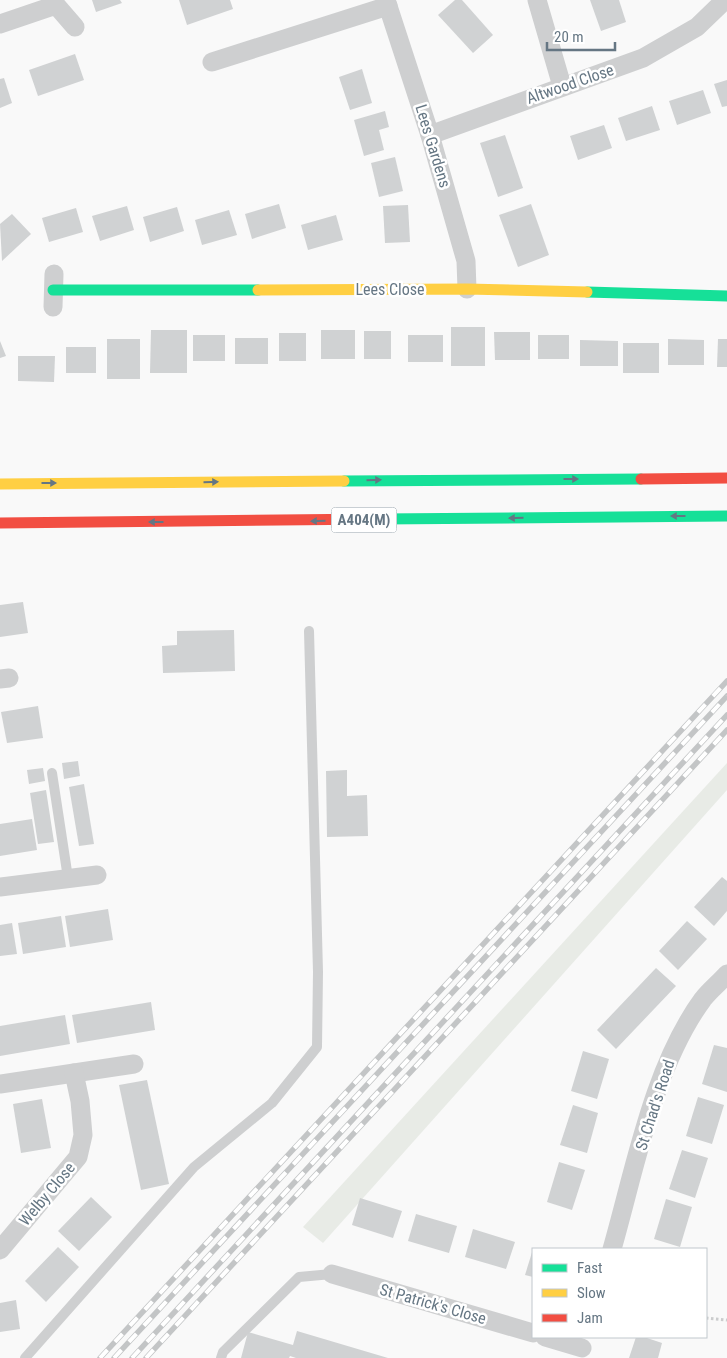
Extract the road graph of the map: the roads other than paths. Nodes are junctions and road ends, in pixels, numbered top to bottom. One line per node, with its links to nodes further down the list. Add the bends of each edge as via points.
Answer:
1 (537, 0): 7 (street)
2 (725, 0): 7 (street, Altwood Close, via 697,27 643,58)
3 (387, 3): 6 (street, Lees Gardens); 8 (street, Lees Gardens)
4 (0, 24): 5 (street, via 56,5)
5 (74, 27)
6 (212, 62)
7 (562, 86): 8 (street, Altwood Close)
8 (430, 135): 9 (street, Lees Gardens, via 466,261)
9 (467, 289): 10 (main road, Lees Close); 11 (main road, Lees Close)
10 (53, 290)
11 (727, 296)
12 (727, 478): 13 (main road, one-way to 12)
13 (0, 484)
14 (727, 516): 15 (main road, A404(M), one-way to 15)
15 (0, 523)
16 (309, 631): 31 (lane, via 317,1047 272,1103 194,1167)
17 (52, 774): 19 (lane)
18 (97, 875): 19 (street)
19 (68, 878): 20 (street)
20 (0, 887)
21 (727, 974): 25 (street, St Chad's Road, via 704,998 681,1034 661,1078)
22 (134, 1064): 23 (street)
23 (74, 1073): 24 (street); 26 (street, Welby Close, via 83,1135 78,1157)
24 (0, 1084)
25 (612, 1248)
26 (0, 1250)
27 (332, 1274): 28 (street, St Patrick's Close); 32 (lane, via 299,1277 223,1352)
28 (532, 1333)
29 (548, 1338): 30 (street)
30 (582, 1348)
31 (25, 1358)
32 (221, 1358)

